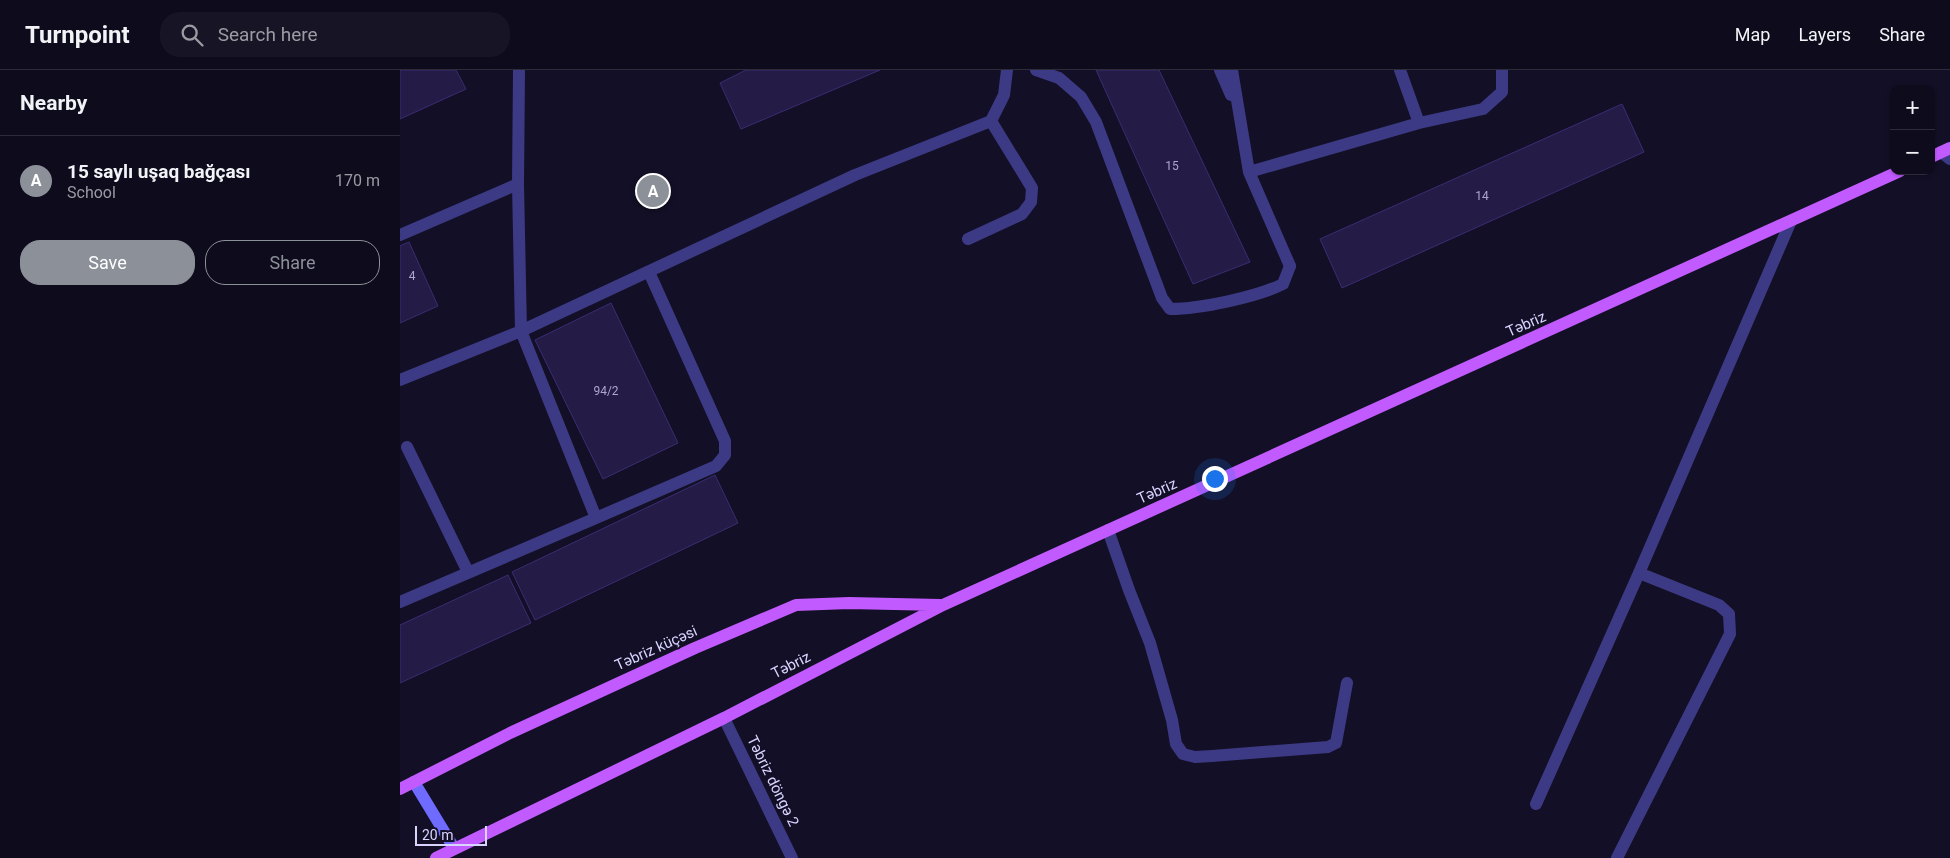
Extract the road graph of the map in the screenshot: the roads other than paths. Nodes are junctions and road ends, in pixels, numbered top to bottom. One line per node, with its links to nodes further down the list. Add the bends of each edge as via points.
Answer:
1 (519, 70): 13 (street)
2 (1007, 70): 9 (street, via 1004,95)
3 (1036, 70): 11 (street, via 1060,78 1082,97 1096,122 1162,298 1170,309 1228,300 1283,284 1290,266)
4 (1220, 70): 8 (street)
5 (1232, 70): 8 (street)
6 (1400, 70): 10 (street)
7 (1502, 70): 10 (street, via 1502,92 1483,109)
8 (1238, 110): 11 (street)
9 (991, 122): 16 (street, via 1032,188 1031,202 1022,214); 17 (street, via 855,175)
10 (1418, 123): 11 (street)
11 (1249, 172)
12 (1892, 175): 14 (main road, Təbriz)
13 (518, 184): 15 (street); 18 (street)
14 (1790, 223): 22 (main road, Təbriz); 24 (street)
15 (400, 235)
16 (968, 239)
17 (649, 272): 18 (street); 21 (street, via 724,441 725,455 716,466)
18 (521, 331): 19 (street); 21 (street)
19 (400, 380)
20 (407, 447): 23 (street)
21 (596, 518): 23 (street)
22 (1108, 530): 26 (main road, Təbriz); 27 (street, via 1150,643 1176,744 1183,754 1194,757 1328,747 1336,743)
23 (468, 572): 25 (street)
24 (1640, 573): 31 (street); 35 (street, via 1719,605 1729,614 1730,634)
25 (400, 602)
26 (943, 605): 28 (main road, Təbriz); 29 (main road, Təbriz küçəsi, via 796,605 545,716)
27 (1347, 683)
28 (724, 718): 32 (main road, Təbriz); 34 (street, Təbriz döngə 2)
29 (414, 782): 30 (main road, Təbriz küçəsi); 32 (main road)
30 (400, 789)
31 (1536, 804)
32 (454, 848): 33 (main road, Təbriz)
33 (436, 858)
34 (792, 858)
35 (1617, 858)

